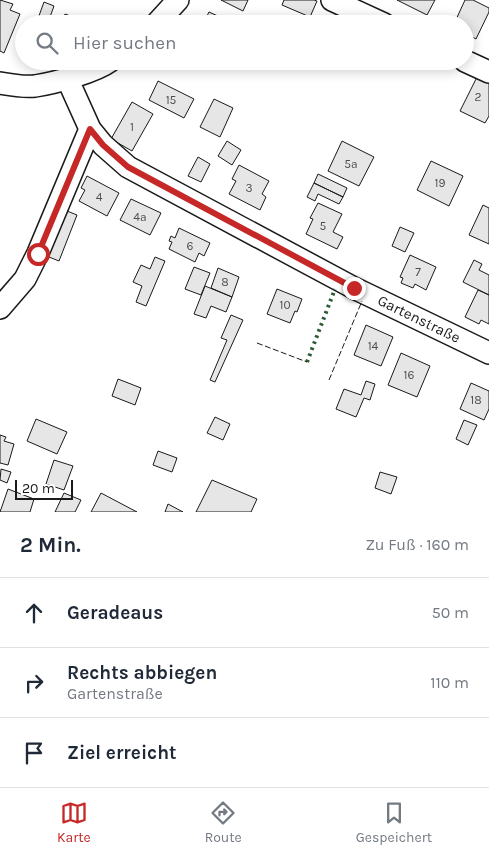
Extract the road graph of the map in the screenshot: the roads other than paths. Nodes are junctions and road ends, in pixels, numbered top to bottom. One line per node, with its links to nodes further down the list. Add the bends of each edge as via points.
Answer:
1 (178, 0): 3 (street)
2 (332, 0): 4 (street)
3 (164, 15)
4 (364, 15)
5 (474, 65): 7 (street)
6 (92, 70): 8 (street)
7 (489, 72)
8 (67, 78): 9 (street, via 34,86); 10 (street, Gartenstraße)
9 (0, 83)
10 (90, 129): 11 (street, via 38,254 25,279); 12 (street, Gartenstraße, via 128,167 354,288)
11 (0, 308)
12 (489, 354)

